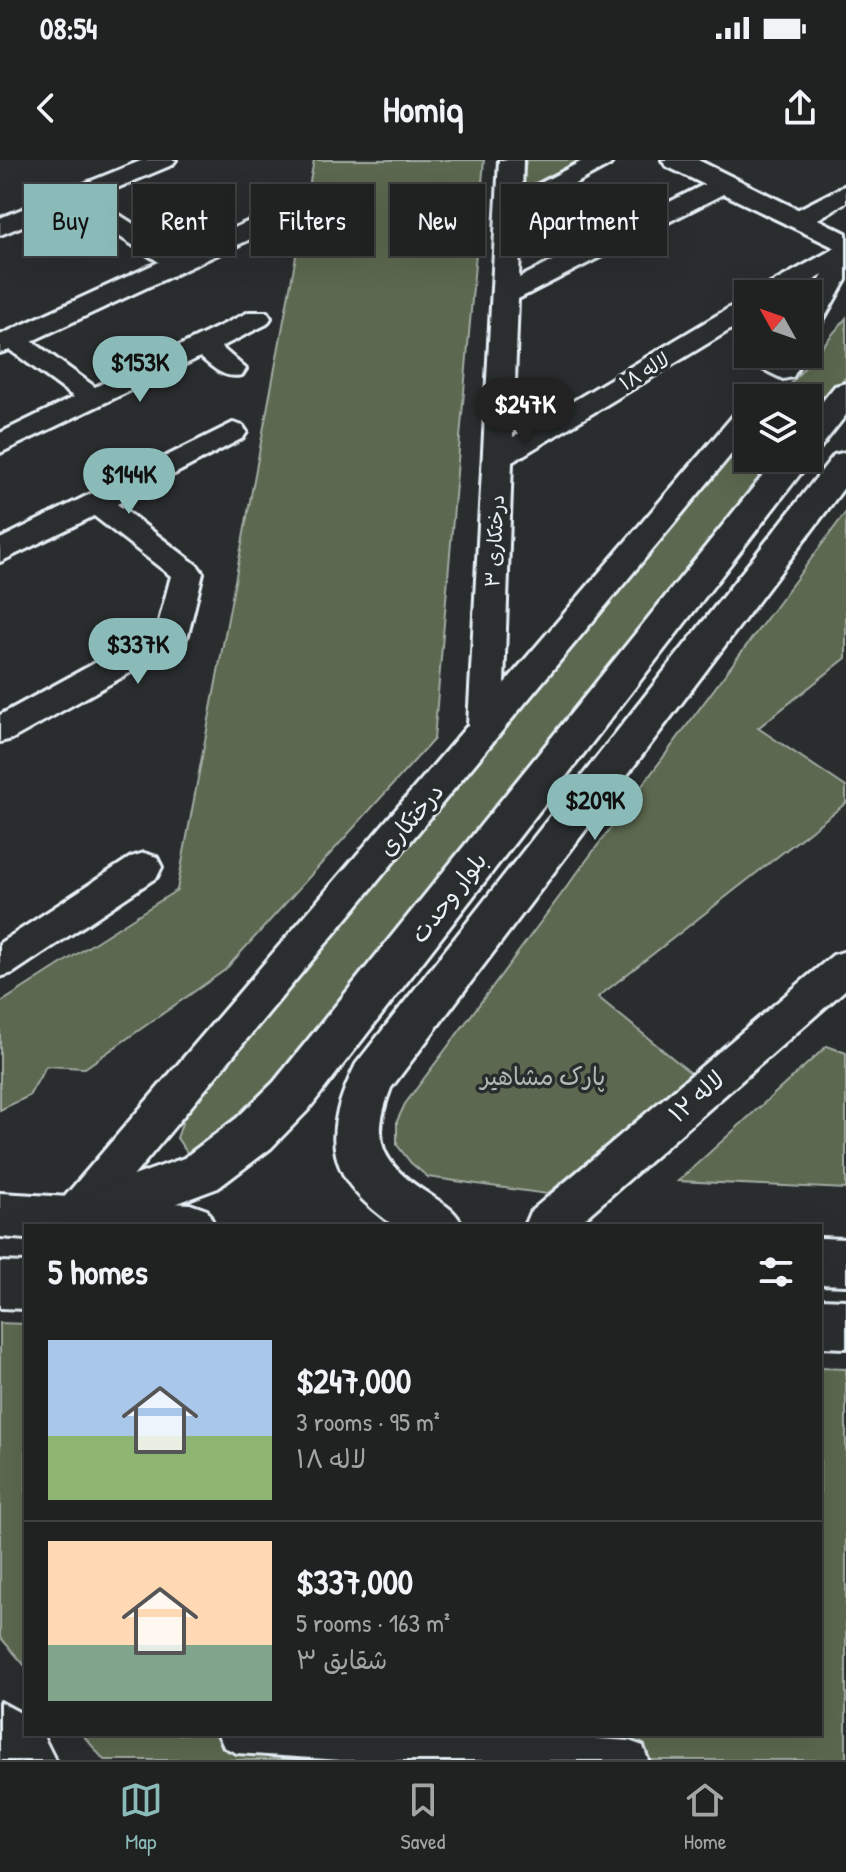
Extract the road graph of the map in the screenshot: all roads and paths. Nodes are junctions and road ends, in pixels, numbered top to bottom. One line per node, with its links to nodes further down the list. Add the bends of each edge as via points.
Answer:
1 (164, 160): 5 (street)
2 (511, 160): 6 (street, درختکاری ۳)
3 (602, 160): 7 (street)
4 (676, 160): 8 (street)
5 (106, 184)
6 (510, 184)
7 (556, 184)
8 (724, 184): 11 (street); 20 (street)
9 (846, 192): 11 (street)
10 (24, 217): 13 (street)
11 (796, 220): 15 (street)
12 (117, 224): 18 (street)
13 (0, 227)
14 (251, 229): 18 (street)
15 (846, 247): 19 (street)
16 (507, 256): 20 (street, درختکاری ۳)
17 (846, 256): 21 (street)
18 (177, 263): 25 (street)
19 (794, 280)
20 (505, 295): 35 (street, درختکاری ۳)
21 (822, 300)
22 (734, 317): 24 (street, لاله ۱۸)
23 (258, 318): 27 (street)
24 (712, 330): 26 (street); 35 (street, لاله ۱۸)
25 (6, 342): 30 (street)
26 (734, 342)
27 (202, 345): 28 (street); 30 (street)
28 (232, 369)
29 (846, 393): 31 (street)
30 (93, 398): 34 (street)
31 (822, 423)
32 (233, 432): 38 (street)
33 (734, 433): 41 (street, درختکاری)
34 (0, 444)
35 (498, 458): 41 (street, درختکاری ۳)
36 (846, 462): 48 (street, بلوار وحدت, via 372,1078 355,1131 363,1164 387,1190)
37 (784, 472): 46 (street, بلوار وحدت, via 291,1096 254,1133 201,1173)
38 (96, 503): 39 (street); 40 (street, via 187,573 172,635)
39 (0, 552)
40 (0, 730)
41 (485, 730): 46 (street, درختکاری)
42 (144, 867): 43 (street)
43 (0, 962)
44 (846, 966): 49 (street, لاله ۱۲)
45 (0, 1215): 46 (street)
46 (70, 1221): 47 (street)
47 (142, 1224)
48 (435, 1224)
49 (547, 1224)
50 (822, 1261): 51 (street)
51 (846, 1262)
52 (0, 1285): 53 (street)
53 (24, 1286)
54 (822, 1323): 55 (street)
55 (846, 1324)
56 (0, 1732): 58 (street)
57 (267, 1736): 59 (street)
58 (25, 1760)
59 (629, 1760)

